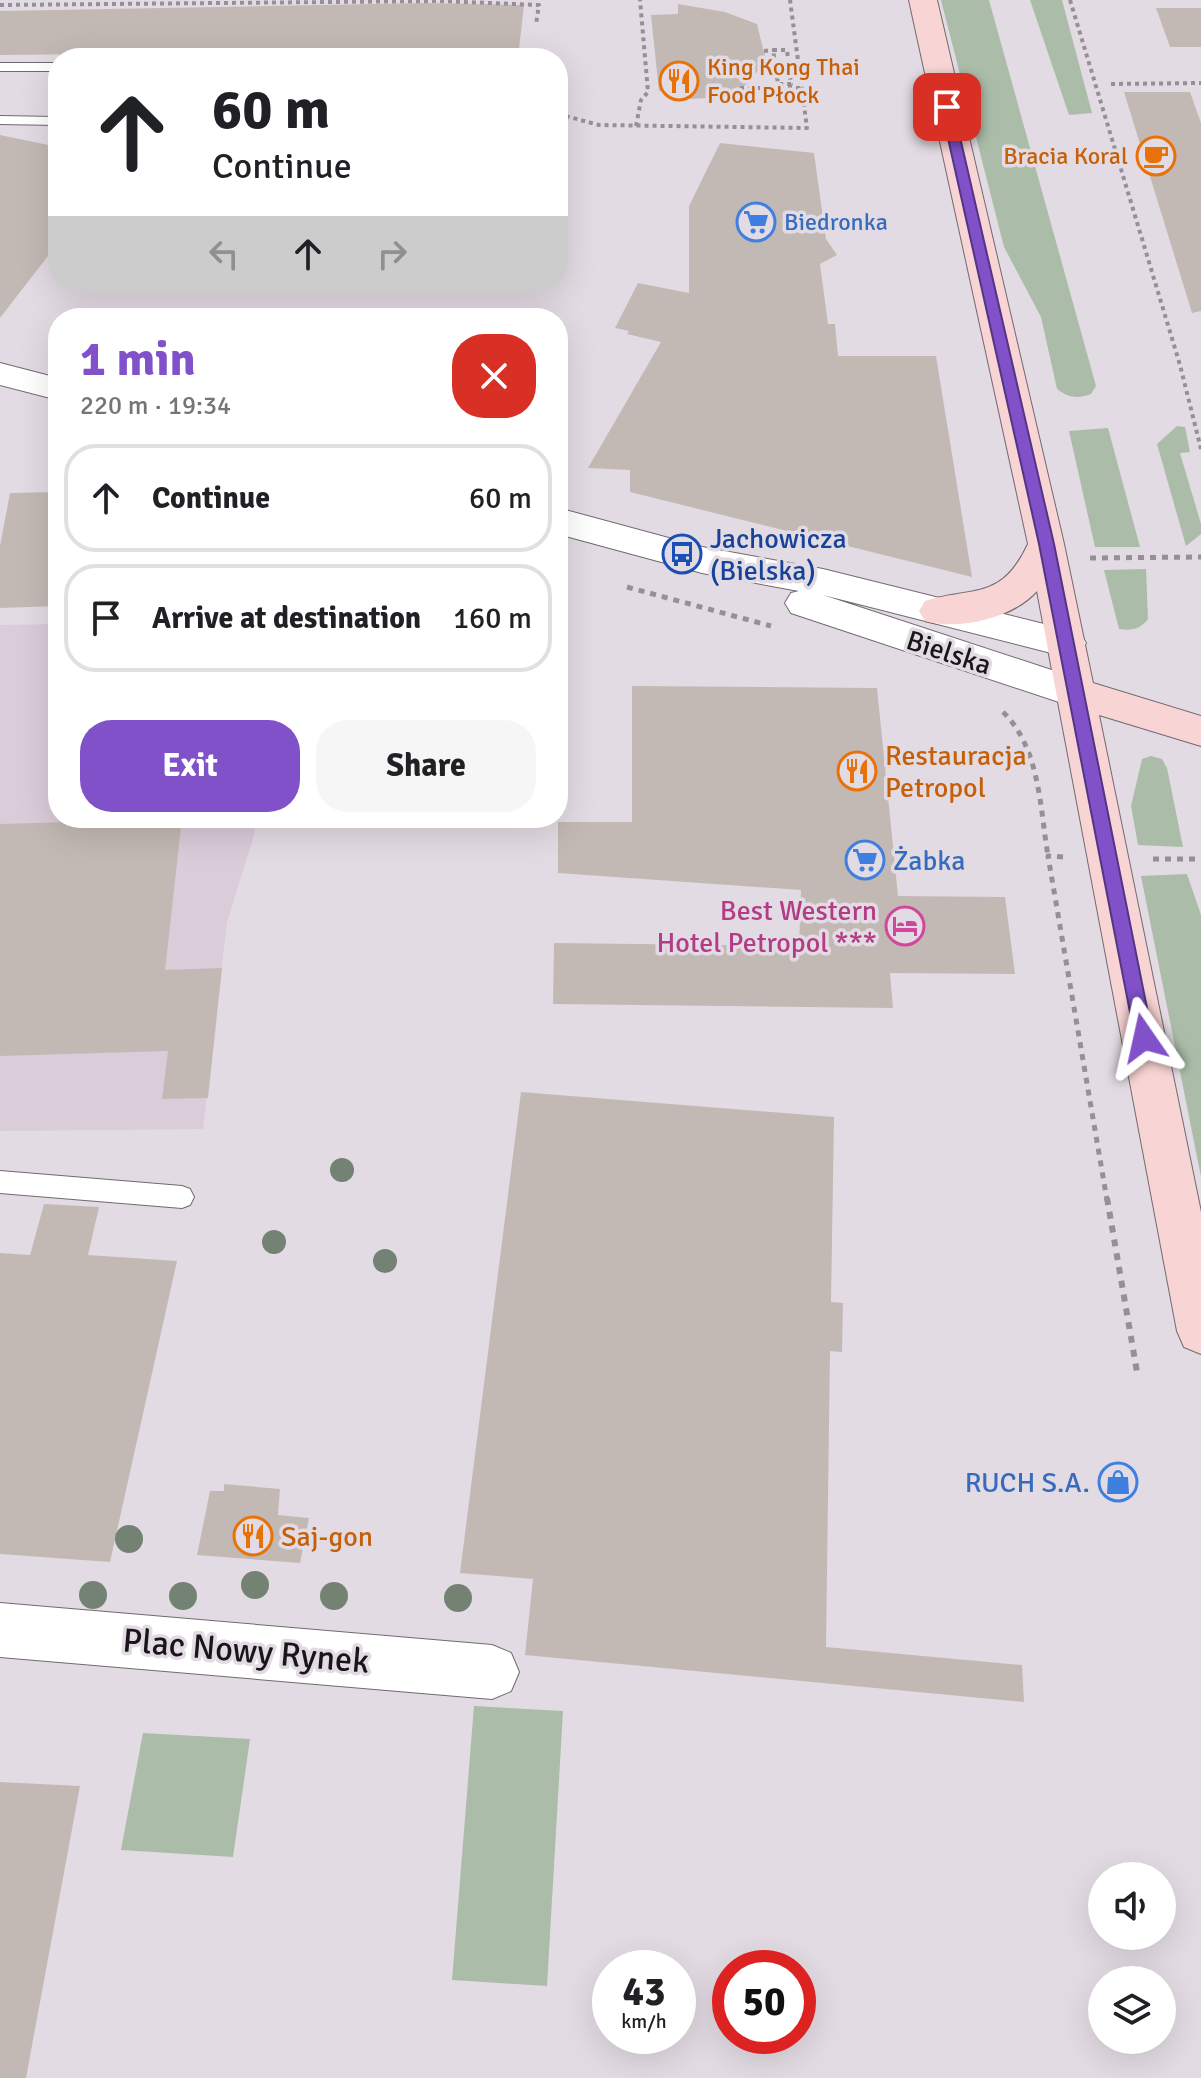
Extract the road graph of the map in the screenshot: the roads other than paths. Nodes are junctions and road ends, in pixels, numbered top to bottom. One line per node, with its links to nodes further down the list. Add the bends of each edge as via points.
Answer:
1 (923, 0): 9 (main road)
2 (0, 67): 3 (lane)
3 (48, 67)
4 (0, 120): 5 (lane)
5 (48, 121)
6 (0, 374): 7 (street)
7 (48, 386)
8 (568, 524): 10 (street, Bielska)
9 (1046, 544): 11 (main road, via 1035,572 1012,596); 12 (main road)
10 (702, 560): 11 (street, Bielska, via 823,582); 13 (street, Bielska, via 831,614)
11 (938, 611): 12 (street, Bielska)
12 (1067, 643): 13 (main road)
13 (1077, 693): 14 (main road, Bielska); 17 (main road)
14 (1201, 731)
15 (0, 1182): 16 (lane)
16 (182, 1197)
17 (1201, 1331)
18 (0, 1630): 19 (street, Plac Nowy Rynek)
19 (492, 1672)

